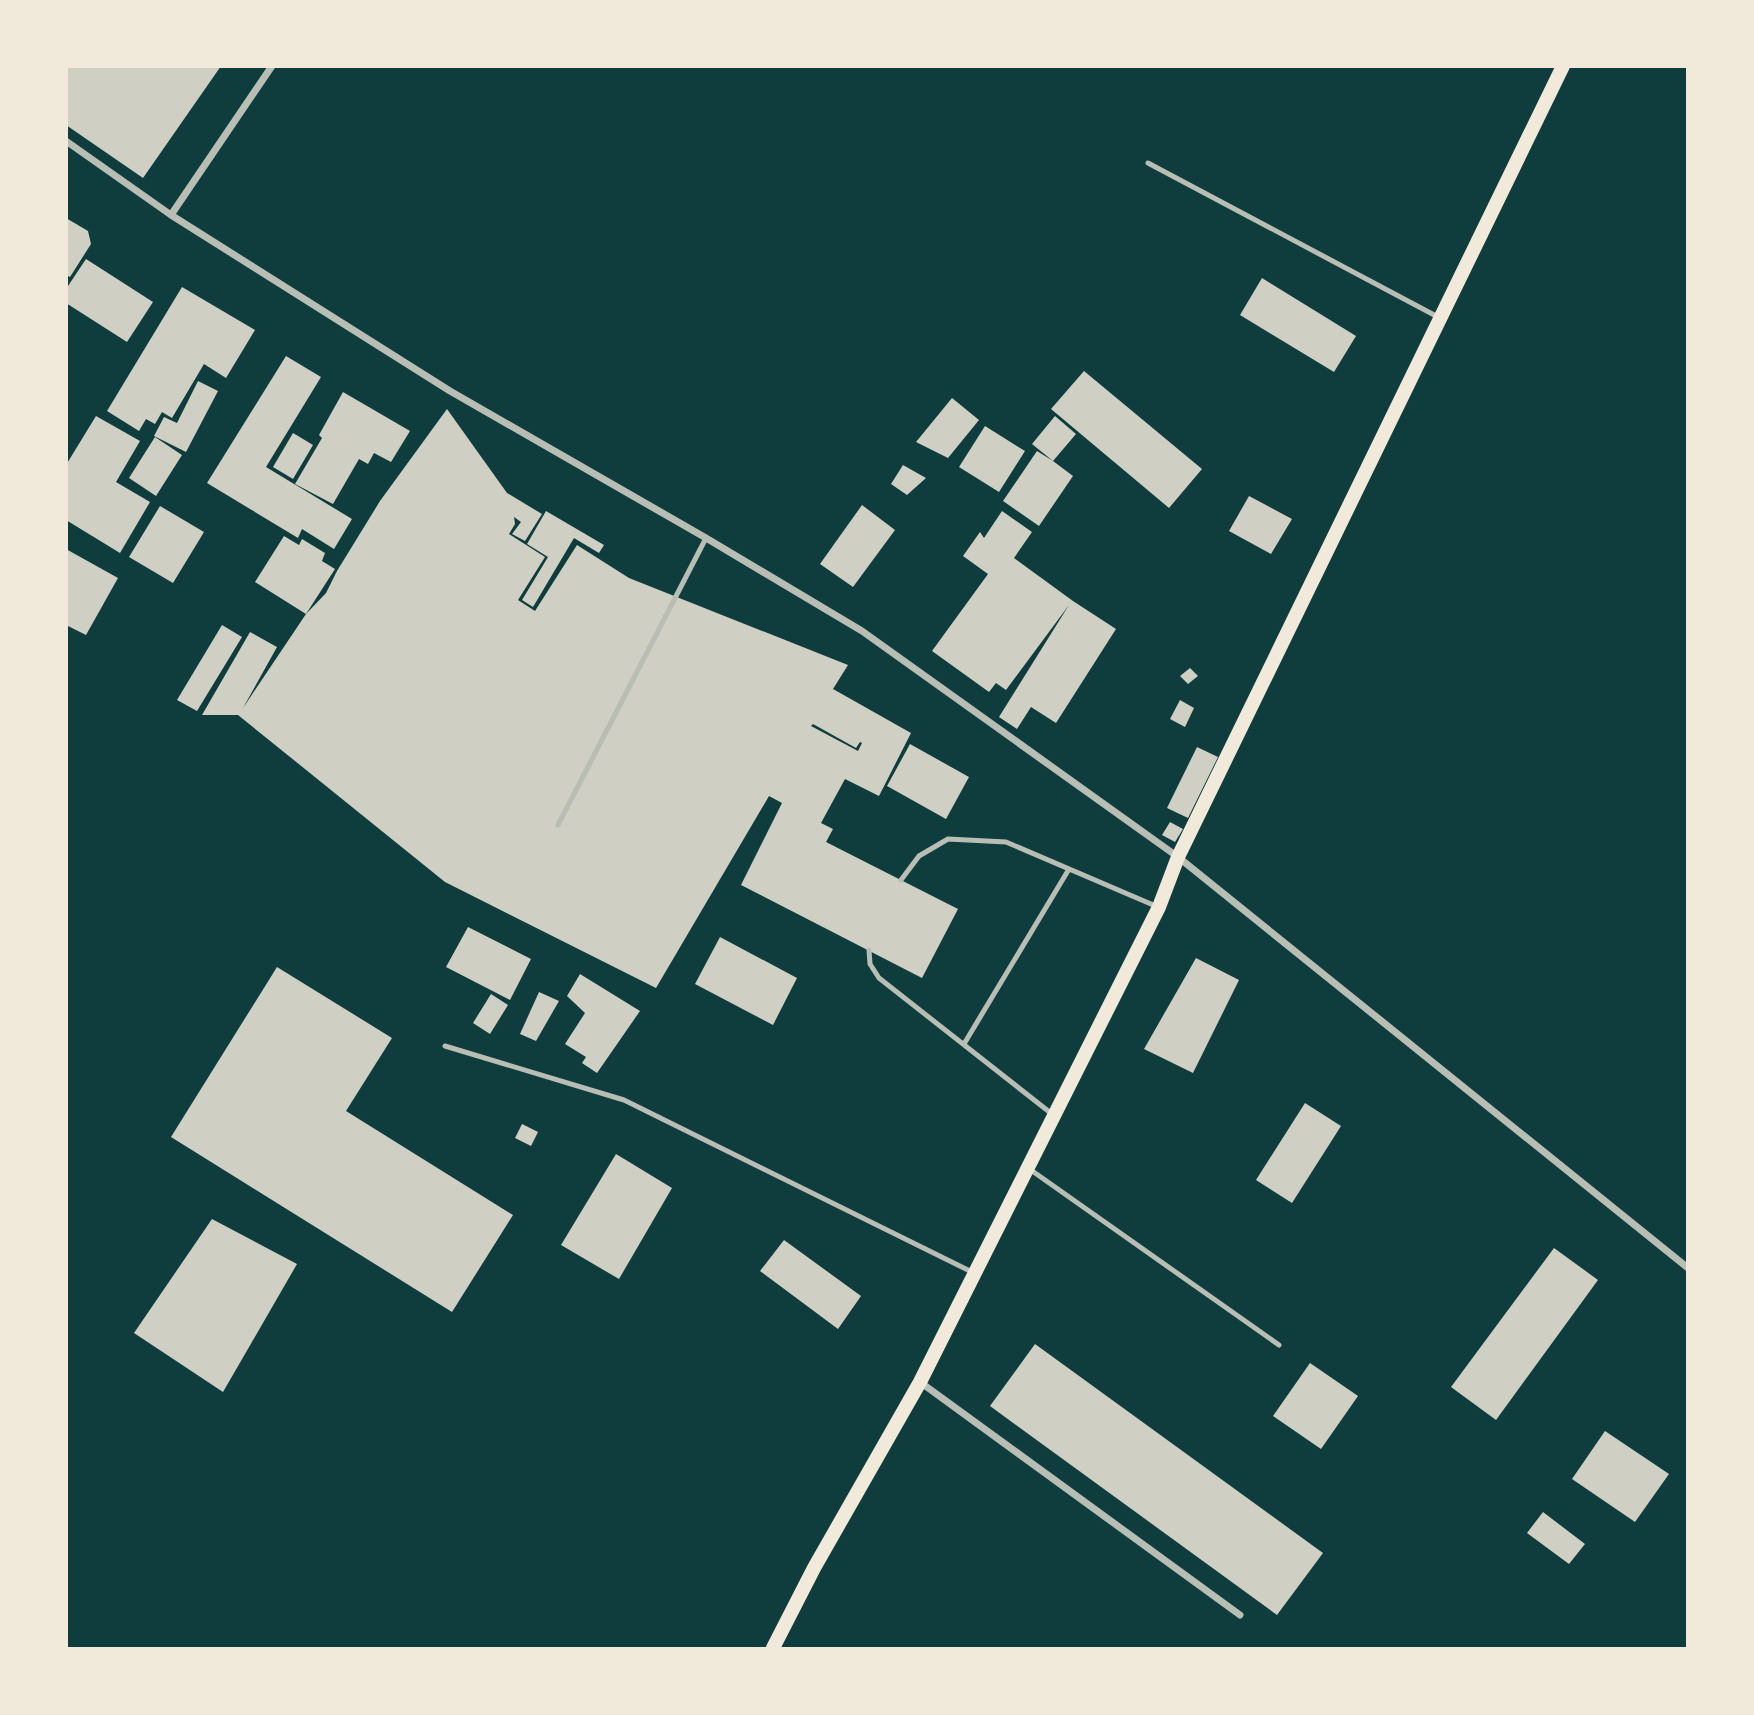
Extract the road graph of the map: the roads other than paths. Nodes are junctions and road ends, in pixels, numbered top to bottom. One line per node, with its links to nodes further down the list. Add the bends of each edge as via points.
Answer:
1 (272, 66): 5 (street)
2 (1563, 66): 6 (main road)
3 (66, 141): 5 (street)
4 (1148, 163): 6 (lane)
5 (171, 215): 7 (street, via 450,391)
6 (1440, 319): 9 (main road)
7 (706, 538): 8 (lane); 9 (street, via 862,631)
8 (558, 825)
9 (1178, 857): 12 (main road); 18 (street)
10 (1069, 869): 11 (lane, via 1006,842 948,839 919,856); 12 (lane); 14 (lane)
11 (901, 880)
12 (1159, 907): 16 (main road)
13 (869, 950): 14 (lane, via 870,964 879,978)
14 (964, 1044): 16 (lane)
15 (445, 1046): 19 (lane, via 624,1100)
16 (1054, 1116): 17 (main road)
17 (1028, 1168): 19 (main road); 20 (lane)
18 (1688, 1268)
19 (975, 1274): 21 (main road)
20 (1279, 1345)
21 (920, 1382): 22 (street); 23 (main road)
22 (1240, 1615)
23 (773, 1648)

